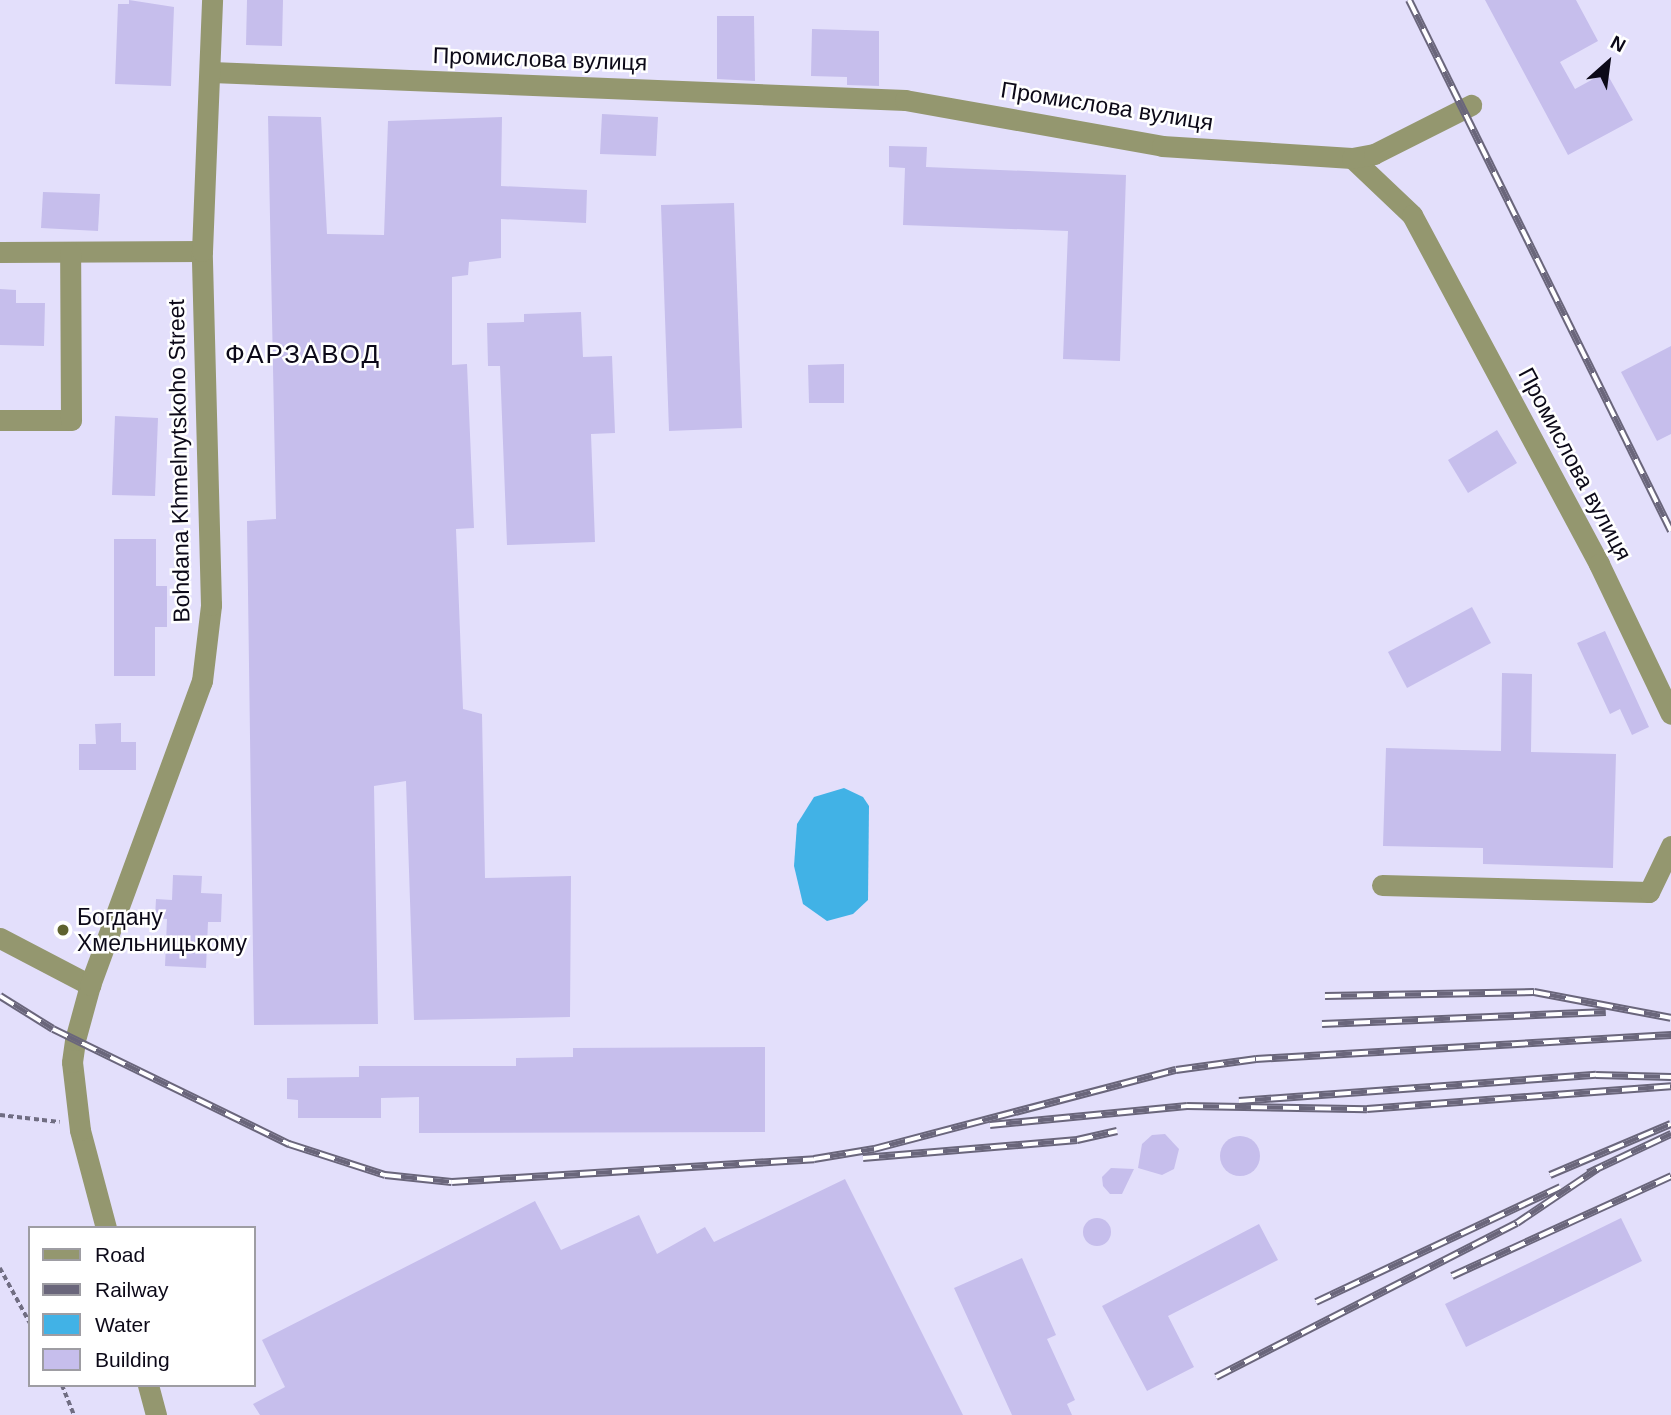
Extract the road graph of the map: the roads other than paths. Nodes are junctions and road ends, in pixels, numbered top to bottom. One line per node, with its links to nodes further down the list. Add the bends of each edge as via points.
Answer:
1 (212, 0): 2 (street, Bohdana Khmelnytskoho Street)
2 (211, 72): 4 (street, Промислова вулиця, via 905,100 1163,146); 5 (street, Bohdana Khmelnytskoho Street)
3 (1471, 105): 4 (street, via 1374,154)
4 (1352, 158): 9 (street, Промислова вулиця, via 1412,215 1599,564)
5 (202, 251): 7 (street); 13 (street, Bohdana Khmelnytskoho Street, via 211,605 202,681)
6 (0, 252): 7 (street)
7 (70, 252): 8 (street, via 71,420)
8 (0, 420)
9 (1671, 714)
10 (1671, 846): 11 (street, via 1649,892)
11 (1382, 885)
12 (0, 938): 13 (street)
13 (90, 985): 14 (street, Bohdana Khmelnytskoho Street, via 72,1062 79,1122)
14 (105, 1226)
15 (149, 1387): 16 (street)
16 (156, 1415)

